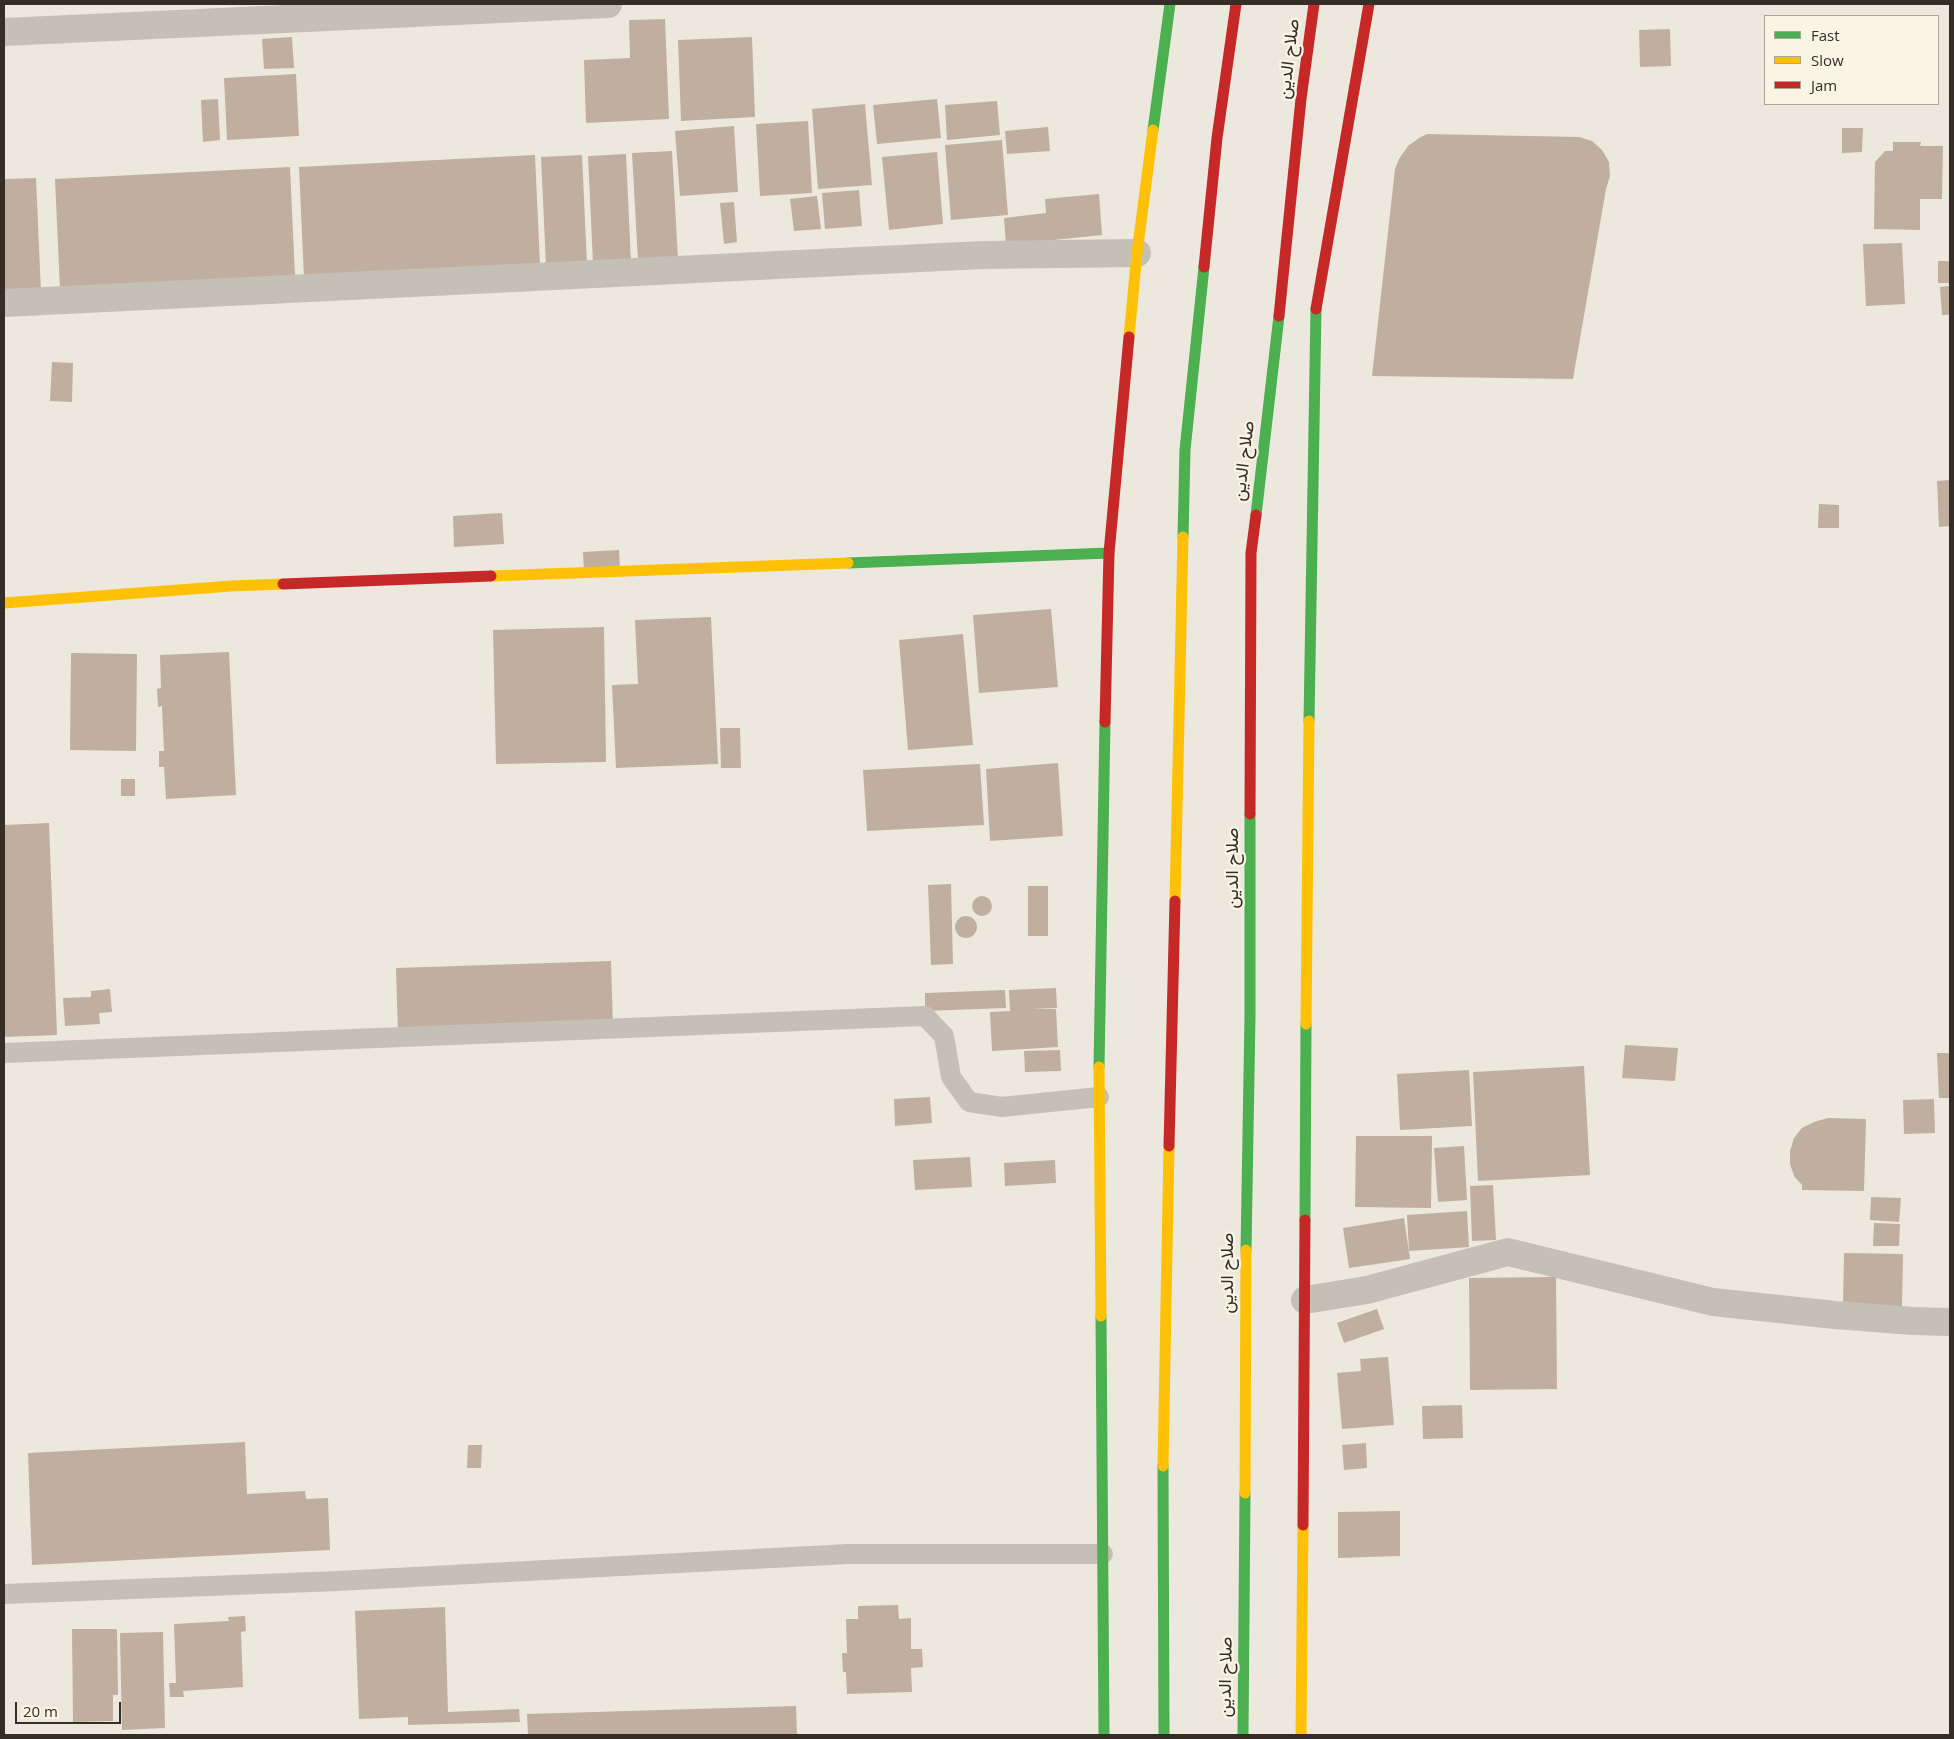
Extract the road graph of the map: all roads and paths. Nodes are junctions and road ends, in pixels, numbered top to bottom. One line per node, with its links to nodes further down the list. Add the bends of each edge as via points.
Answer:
1 (608, 4): 6 (street)
2 (1170, 4): 7 (main road)
3 (1236, 4): 18 (main road, via 1218,138 1185,450 1162,1408)
4 (1314, 4): 19 (main road, صلاح الدين, via 1251,553)
5 (1369, 4): 13 (main road, via 1316,311 1309,671)
6 (4, 32)
7 (1137, 254): 8 (street, via 982,256); 9 (main road)
8 (4, 303)
9 (1110, 553): 10 (main road, via 232,586); 12 (main road)
10 (4, 603)
11 (4, 1053): 12 (lane, via 925,1016 944,1036 951,1077 969,1102 1002,1107)
12 (1099, 1097): 15 (main road)
13 (1305, 1300): 14 (street, via 1367,1290 1508,1252 1713,1302 1835,1315); 20 (main road)
14 (1950, 1322)
15 (1103, 1554): 16 (lane, via 848,1554); 17 (main road)
16 (4, 1594)
17 (1104, 1735)
18 (1164, 1735)
19 (1243, 1735)
20 (1301, 1735)

